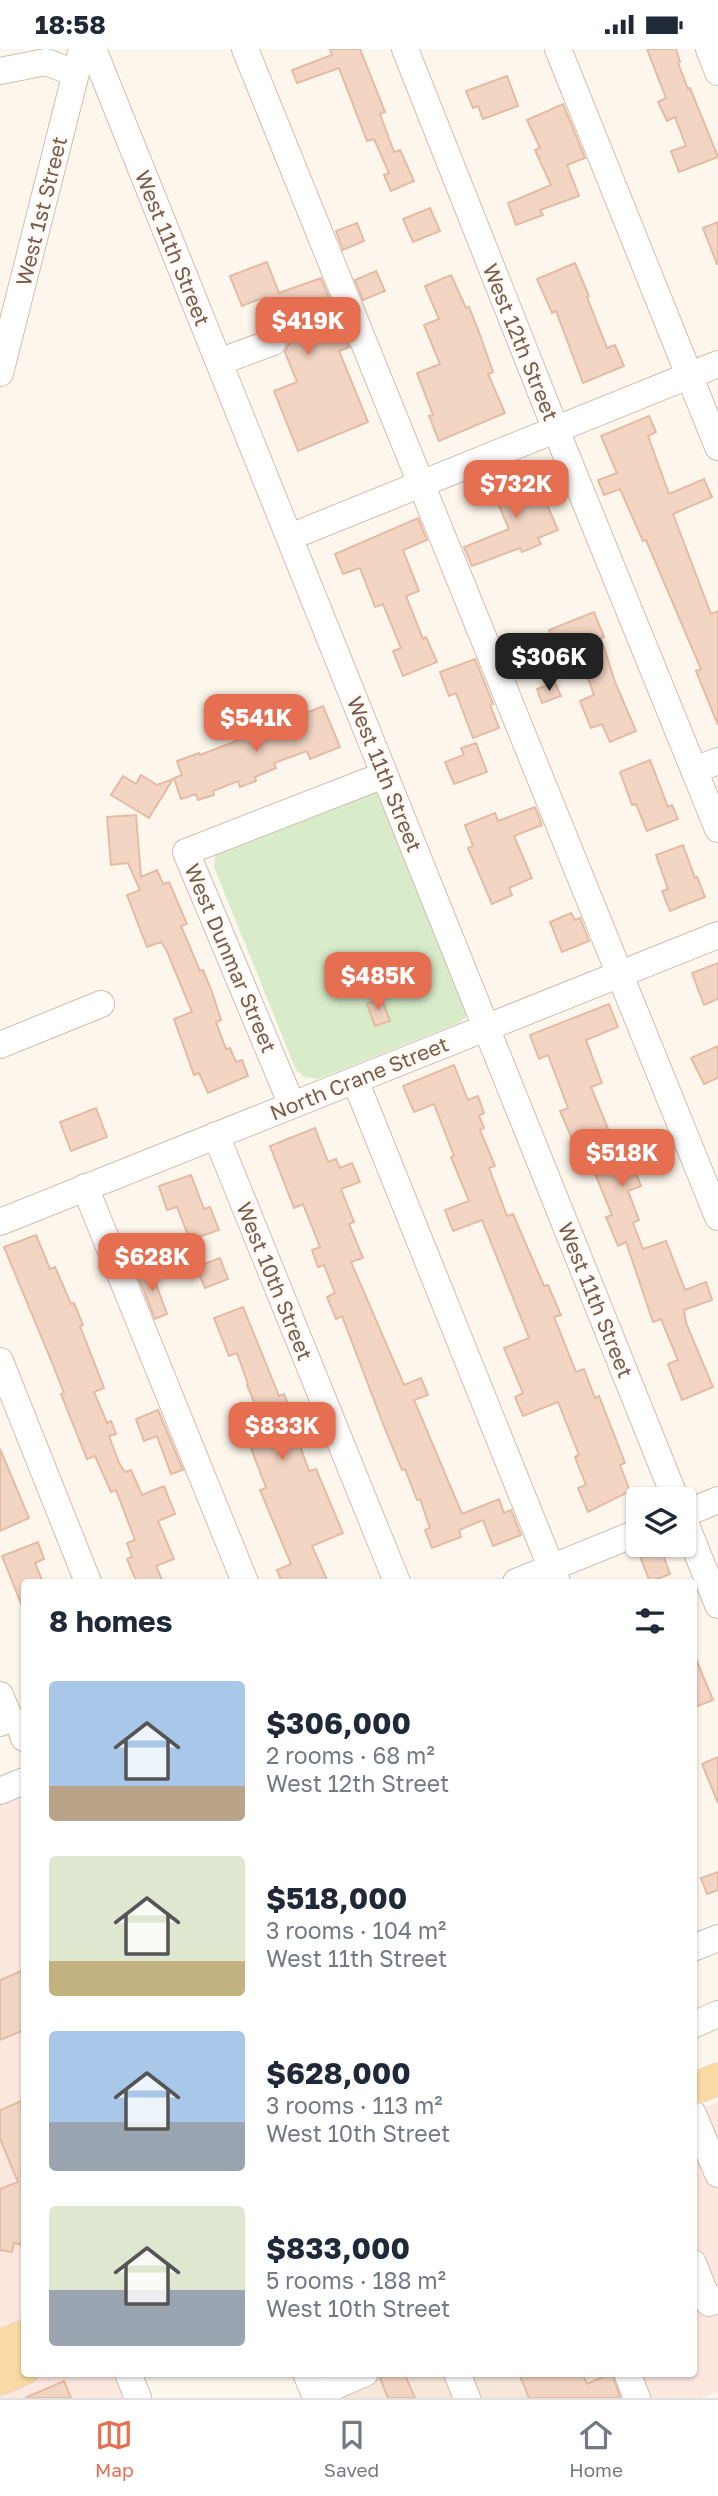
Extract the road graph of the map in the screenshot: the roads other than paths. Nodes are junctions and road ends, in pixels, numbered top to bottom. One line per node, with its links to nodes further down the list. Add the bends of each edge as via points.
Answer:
1 (93, 49): 10 (street, West 11th Street)
2 (245, 49): 16 (street)
3 (405, 49): 14 (street, West 12th Street)
4 (558, 49): 13 (street)
5 (709, 49): 8 (street)
6 (78, 61): 7 (street); 12 (street, West 1st Street)
7 (0, 71)
8 (718, 72)
9 (273, 342): 10 (street)
10 (219, 362): 17 (street, West 11th Street)
11 (718, 364): 13 (street)
12 (0, 373)
13 (689, 376): 14 (street); 15 (street)
14 (555, 430): 16 (street); 18 (street, West 12th Street)
15 (718, 447)
16 (421, 484): 17 (street); 22 (street)
17 (290, 537): 19 (street, West 11th Street)
18 (706, 766): 20 (street, West 12th Street)
19 (384, 775): 24 (street, West 11th Street); 27 (street, West Dunmar Street, via 186,852)
20 (718, 829)
21 (718, 935): 22 (street, North Crane Street)
22 (620, 975): 24 (street, North Crane Street); 30 (street)
23 (101, 1003): 25 (street)
24 (487, 1028): 26 (street, North Crane Street); 33 (street, West 11th Street)
25 (0, 1045)
26 (355, 1080): 27 (street, North Crane Street); 38 (street)
27 (292, 1105): 28 (street, North Crane Street)
28 (216, 1135): 29 (street, North Crane Street); 41 (street, West 10th Street)
29 (85, 1187): 31 (street, North Crane Street); 40 (street)
30 (718, 1217)
31 (0, 1222)
32 (0, 1361): 39 (street)
33 (671, 1487)
34 (718, 1500): 35 (street)
35 (696, 1509)
36 (626, 1539): 38 (street)
37 (696, 1550): 43 (street)
38 (554, 1575): 42 (street)
39 (87, 1579)
40 (244, 1579)
41 (396, 1579)
42 (532, 1579)
43 (718, 1605)
44 (718, 1938): 45 (street)
45 (697, 1946)
46 (718, 2014): 47 (street)
47 (697, 2023)
48 (718, 2079): 49 (main road)
49 (697, 2087)
50 (697, 2127): 51 (street)
51 (707, 2161)
52 (697, 2275): 53 (street)
53 (707, 2304)
54 (21, 2337): 55 (main road)
55 (0, 2346)
56 (21, 2370): 63 (main road)
57 (130, 2377): 64 (street)
58 (293, 2377): 65 (street)
59 (307, 2377): 60 (street, via 314,2395)
60 (355, 2377)
61 (459, 2377): 66 (street)
62 (629, 2377): 67 (street)
63 (0, 2379)
64 (138, 2398)
65 (301, 2398)
66 (467, 2398)
67 (637, 2398)

